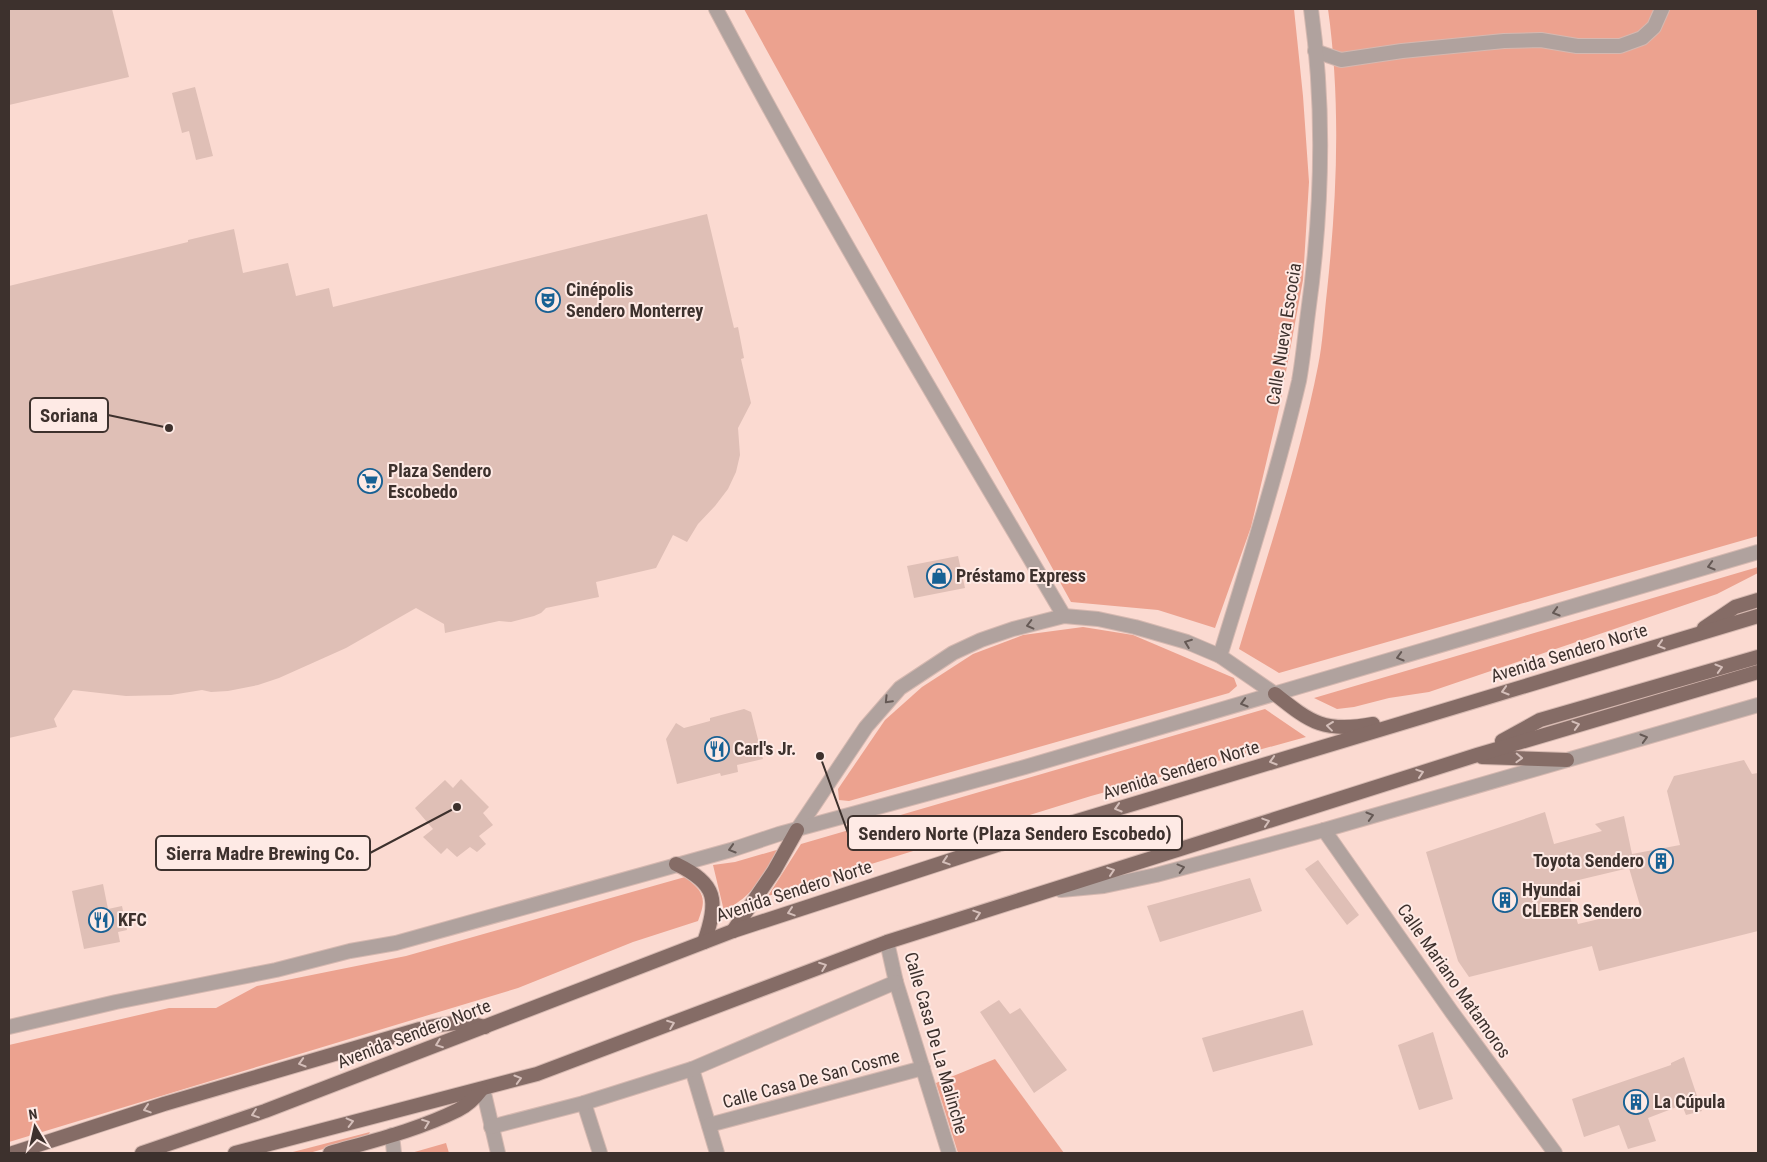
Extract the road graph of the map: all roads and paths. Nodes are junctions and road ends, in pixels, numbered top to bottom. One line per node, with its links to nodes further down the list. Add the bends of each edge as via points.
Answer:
1 (716, 9): 9 (street, via 848,247)
2 (1311, 9): 4 (street, Calle Nueva Escocia)
3 (1662, 9): 4 (street, via 1654,28 1642,38 1620,46 1577,46 1541,40 1504,41 1341,60)
4 (1315, 50): 12 (street, Calle Nueva Escocia, via 1321,146 1315,264 1299,379 1266,507)
5 (1758, 552): 17 (street, one-way to 17)
6 (1758, 594): 8 (main road)
7 (1758, 600): 8 (main road)
8 (1735, 607): 11 (main road)
9 (1064, 616): 12 (street, one-way to 9, via 1135,626); 22 (street, one-way to 22, via 981,640 953,653 900,688 866,727)
10 (1758, 616): 11 (main road, Avenida Sendero Norte)
11 (1692, 635): 19 (main road, Avenida Sendero Norte, one-way to 19)
12 (1220, 656): 17 (street)
13 (1758, 657): 20 (main road, one-way to 13, via 1540,720)
14 (1758, 672): 16 (main road)
15 (1758, 682): 16 (main road)
16 (1714, 684): 20 (main road, one-way to 16)
17 (1275, 694): 19 (main road, one-way to 17, via 1363,726 1327,726 1302,716); 22 (street, one-way to 22)
18 (1758, 705): 21 (street, one-way to 18)
19 (1447, 708): 26 (main road, Avenida Sendero Norte, one-way to 26, via 997,845)
20 (1474, 756): 21 (main road, one-way to 21); 25 (main road, one-way to 20)
21 (1567, 760): 23 (street, one-way to 21)
22 (797, 830): 24 (street, one-way to 24); 26 (main road, via 774,871)
23 (1324, 830): 25 (street, one-way to 23, via 1104,886 1156,875); 48 (street, Calle Mariano Matamoros)
24 (676, 864): 27 (main road, via 696,874 709,889 713,903 712,921); 30 (street, via 396,943)
25 (1048, 891): 28 (main road, one-way to 25)
26 (733, 930): 27 (main road, Avenida Sendero Norte)
27 (704, 942): 31 (main road, Avenida Sendero Norte)
28 (887, 942): 29 (street, Calle Casa De La Malinche); 34 (main road, one-way to 28, via 537,1074)
29 (896, 982): 32 (street, Calle Casa De La Malinche); 33 (street)
30 (9, 1027)
31 (485, 1027): 39 (main road, one-way to 39, via 468,1022 420,1029 164,1104); 40 (main road, Avenida Sendero Norte, one-way to 40, via 265,1111)
32 (923, 1068): 36 (street, Calle Casa De San Cosme); 47 (street, Calle Casa De La Malinche)
33 (692, 1069): 35 (street); 36 (street)
34 (482, 1090): 37 (street); 38 (main road, one-way to 34, via 459,1110); 41 (main road, one-way to 34)
35 (584, 1103): 37 (street); 45 (street)
36 (710, 1125): 46 (street)
37 (491, 1127): 44 (street)
38 (392, 1135): 42 (main road); 43 (street)
39 (13, 1153)
40 (142, 1153)
41 (235, 1153)
42 (330, 1153)
43 (394, 1153)
44 (498, 1153)
45 (600, 1153)
46 (717, 1153)
47 (949, 1153)
48 (1555, 1153)

